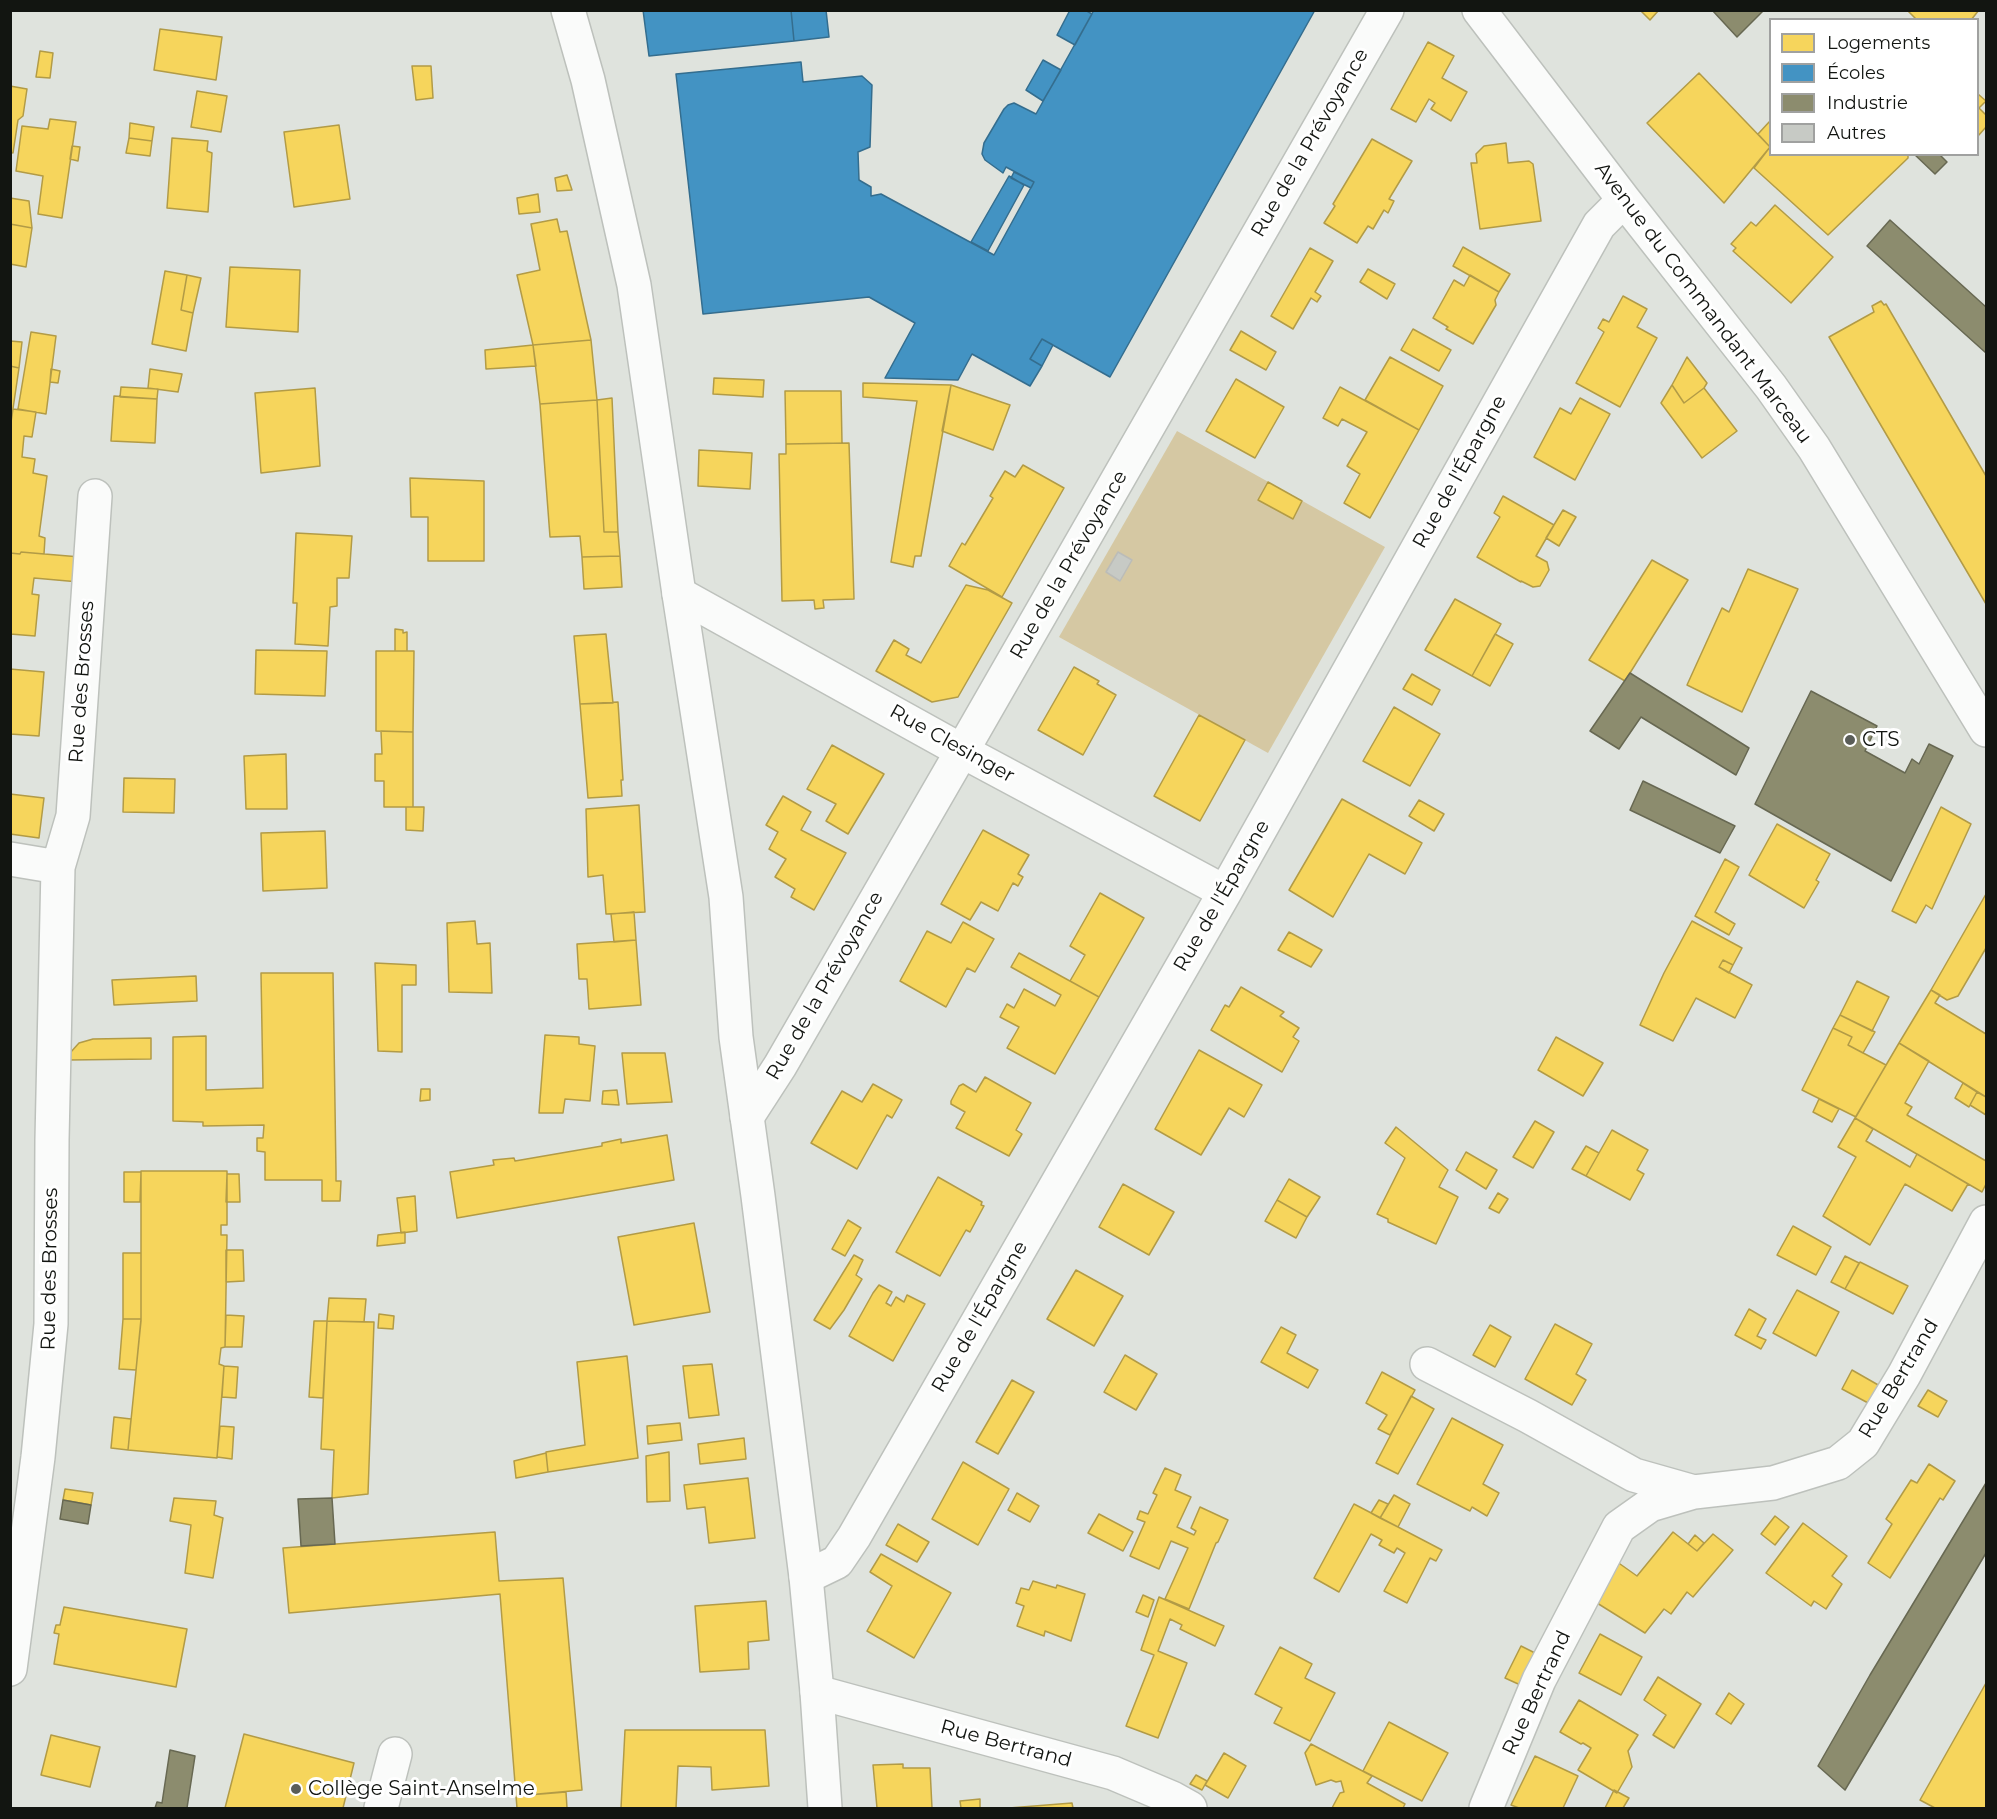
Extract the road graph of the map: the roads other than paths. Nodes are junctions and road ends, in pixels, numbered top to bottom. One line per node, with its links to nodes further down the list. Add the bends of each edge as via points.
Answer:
1 (1386, 10): 8 (street, Rue de la Prévoyance)
2 (1479, 10): 4 (street, Avenue du Commandant Marceau)
3 (575, 19): 6 (street, via 634,285)
4 (1623, 200): 7 (street, Avenue du Commandant Marceau, via 1772,387 1814,448); 11 (street, Rue de l'Épargne, via 1599,225)
5 (95, 496): 10 (street, Rue des Brosses, via 73,816)
6 (679, 594): 8 (street, Rue Clesinger); 12 (street, via 726,897 736,1036)
7 (1986, 730)
8 (962, 751): 11 (street, Rue Clesinger); 12 (street, Rue de la Prévoyance)
9 (10, 859): 10 (street)
10 (58, 867): 17 (street, Rue des Brosses, via 51,1324)
11 (1225, 892): 16 (street, Rue de l'Épargne, via 854,1537 837,1562)
12 (747, 1118): 16 (street)
13 (1986, 1222): 15 (street, Rue Bertrand, via 1863,1443 1838,1463 1773,1483)
14 (1427, 1364): 15 (street, Rue Bertrand, via 1634,1475)
15 (1694, 1492): 23 (street, Rue Bertrand, via 1650,1505 1619,1527 1539,1680)
16 (806, 1577): 18 (street)
17 (10, 1669)
18 (817, 1692): 21 (street); 22 (street, Rue Bertrand, via 1113,1773)
19 (395, 1754): 20 (street)
20 (381, 1809)
21 (825, 1809)
22 (1190, 1809)
23 (1486, 1809)

